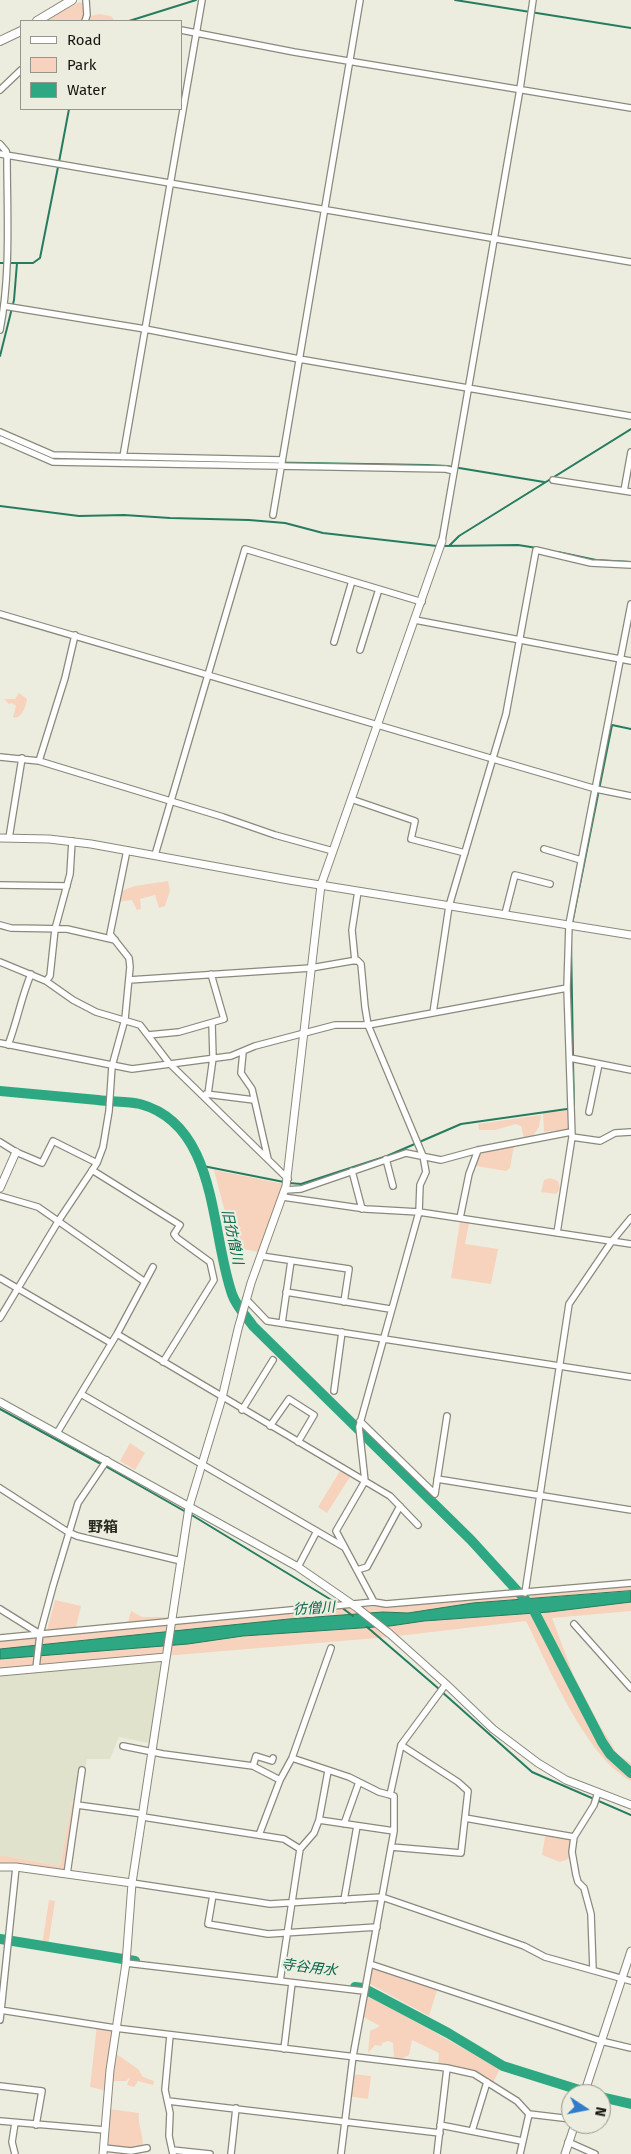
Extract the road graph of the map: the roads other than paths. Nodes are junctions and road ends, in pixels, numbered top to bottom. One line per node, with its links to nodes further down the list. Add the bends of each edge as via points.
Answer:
1 (72, 0): 6 (main road)
2 (86, 0): 7 (street)
3 (202, 0): 10 (street)
4 (360, 0): 12 (street)
5 (533, 0): 14 (street)
6 (39, 20)
7 (85, 20)
8 (182, 30): 10 (street)
9 (20, 31): 11 (main road)
10 (197, 32): 12 (street); 19 (street)
11 (0, 41)
12 (350, 60): 14 (street); 20 (street)
13 (20, 71): 15 (street)
14 (520, 89): 16 (street); 21 (street)
15 (0, 90)
16 (631, 108)
17 (0, 144): 18 (street, via 6,151)
18 (3, 154): 19 (street); 23 (street, via 7,237)
19 (170, 183): 20 (street); 24 (street)
20 (324, 209): 21 (street); 26 (street)
21 (494, 238): 22 (street); 27 (street)
22 (631, 262)
23 (4, 306): 24 (street); 25 (street)
24 (145, 329): 26 (street); 32 (street)
25 (0, 330)
26 (299, 360): 27 (street); 33 (street)
27 (468, 388): 28 (street); 34 (street)
28 (631, 416)
29 (0, 432): 32 (street, via 53,455)
30 (0, 439): 33 (street, via 53,462)
31 (631, 452): 36 (street)
32 (123, 457): 33 (street)
33 (282, 463): 34 (street); 37 (street)
34 (454, 471): 38 (street)
35 (553, 480): 36 (street)
36 (628, 492)
37 (273, 515)
38 (442, 541): 42 (street)
39 (631, 565): 47 (street, via 591,563 536,550)
40 (352, 581): 41 (street); 48 (street); 52 (street, via 245,549)
41 (379, 589): 42 (street); 49 (street)
42 (422, 602): 45 (street)
43 (631, 604): 50 (street)
44 (0, 614): 46 (street)
45 (416, 620): 47 (street); 53 (street)
46 (75, 635): 52 (street); 57 (street)
47 (519, 640): 50 (street); 56 (street, via 506,714)
48 (334, 642)
49 (360, 650)
50 (620, 659): 51 (street); 58 (street)
51 (631, 661)
52 (208, 675): 53 (street); 61 (street)
53 (376, 725): 56 (street); 60 (street)
54 (0, 758): 55 (street)
55 (22, 758): 57 (street); 63 (street)
56 (492, 759): 58 (street); 68 (street)
57 (39, 761): 61 (street)
58 (596, 789): 59 (street); 70 (street)
59 (631, 796)
60 (351, 798): 67 (street); 68 (street, via 415,821 411,839)
61 (170, 800): 67 (street, via 275,836); 69 (street)
62 (0, 838): 63 (street)
63 (9, 838): 64 (street)
64 (72, 841): 66 (street); 74 (street)
65 (544, 849): 70 (street)
66 (127, 850): 69 (street); 82 (street, via 111,925 110,934)
67 (333, 851): 71 (street)
68 (465, 853): 76 (street)
69 (156, 856): 71 (street)
70 (580, 860): 79 (street)
71 (321, 884): 75 (street); 85 (street)
72 (550, 884): 77 (street, via 515,875)
73 (0, 885): 74 (street)
74 (67, 886): 80 (street)
75 (358, 890): 76 (street); 83 (street, via 352,930)
76 (449, 906): 77 (street); 91 (street)
77 (505, 914): 79 (street)
78 (0, 925): 80 (street)
79 (572, 925): 81 (street); 90 (street)
80 (55, 929): 82 (street); 89 (street, via 50,976)
81 (631, 935)
82 (115, 940): 88 (street, via 129,958)
83 (354, 961): 85 (street); 94 (street, via 361,964)
84 (0, 962): 86 (street)
85 (311, 968): 87 (street); 95 (street)
86 (30, 974): 89 (street); 98 (street)
87 (211, 974): 88 (street); 93 (street, via 224,1020)
88 (129, 980): 92 (street)
89 (46, 981): 92 (street, via 96,1012)
90 (567, 988): 91 (street); 101 (street)
91 (433, 1012): 94 (street)
92 (125, 1020): 96 (street, via 140,1025); 104 (street)
93 (212, 1023): 96 (street, via 178,1032); 100 (street)
94 (368, 1025): 95 (street, via 335,1025); 114 (street)
95 (303, 1033): 99 (street); 120 (street)
96 (148, 1035): 102 (street)
97 (0, 1043): 98 (street)
98 (8, 1045): 104 (street)
99 (243, 1052): 100 (street); 107 (street, via 241,1072 250,1084)
100 (213, 1058): 102 (street); 106 (street)
101 (572, 1058): 103 (street); 110 (street)
102 (170, 1063): 104 (street, via 132,1069); 106 (street)
103 (599, 1064): 105 (street); 108 (street)
104 (112, 1066): 117 (street, via 103,1146)
105 (631, 1070)
106 (205, 1094): 107 (street); 116 (street)
107 (254, 1100): 116 (street)
108 (590, 1112)
109 (631, 1132): 110 (street, via 615,1133 600,1141)
110 (571, 1134): 112 (street); 129 (street)
111 (0, 1142): 113 (street)
112 (478, 1150): 114 (street, via 441,1160); 126 (street, via 469,1174)
113 (16, 1152): 117 (street, via 42,1163 53,1141); 122 (street)
114 (424, 1156): 115 (street, via 406,1152); 125 (street, via 426,1172 420,1185)
115 (386, 1159): 119 (street); 121 (street)
116 (268, 1160): 120 (street)
117 (97, 1163): 118 (street)
118 (92, 1170): 128 (street); 149 (street, via 180,1225 174,1234 177,1238 210,1262 214,1280)
119 (352, 1171): 120 (street, via 300,1189); 124 (street)
120 (286, 1186): 124 (street); 132 (street)
121 (393, 1186)
122 (0, 1188)
123 (0, 1196): 128 (street, via 38,1207)
124 (362, 1209): 125 (street)
125 (419, 1212): 126 (street); 141 (street)
126 (460, 1218): 129 (street)
127 (631, 1218): 130 (street)
128 (59, 1220): 136 (street); 137 (street)
129 (557, 1233): 130 (street)
130 (612, 1241): 131 (street); 150 (street, via 569,1304)
131 (631, 1244)
132 (261, 1256): 133 (street); 139 (street)
133 (291, 1260): 138 (street); 140 (street, via 349,1269)
134 (153, 1267): 136 (street)
135 (0, 1278): 137 (street)
136 (145, 1282): 145 (street)
137 (18, 1288): 142 (street); 147 (street)
138 (286, 1292): 140 (street); 143 (street)
139 (246, 1299): 143 (street, via 267,1320); 154 (street)
140 (344, 1302): 141 (street)
141 (390, 1309): 146 (street)
142 (0, 1318)
143 (282, 1323): 144 (street)
144 (342, 1332): 146 (street); 152 (street)
145 (117, 1334): 147 (street); 149 (street)
146 (383, 1338): 150 (street); 158 (street)
147 (111, 1344): 153 (street)
148 (273, 1360): 156 (street)
149 (163, 1362): 154 (street)
150 (560, 1366): 151 (street); 167 (street)
151 (631, 1377)
152 (334, 1391)
153 (80, 1394): 160 (street); 163 (street)
154 (222, 1398): 156 (street); 163 (street)
155 (0, 1402): 160 (street)
156 (242, 1410): 159 (street)
157 (447, 1416): 164 (street)
158 (360, 1421): 164 (street, via 435,1494); 165 (street)
159 (270, 1426): 161 (street); 161 (street, via 289,1399 314,1415)
160 (57, 1433): 162 (street)
161 (298, 1442): 165 (street)
162 (106, 1460): 169 (street); 173 (street, via 78,1503)
163 (202, 1465): 169 (street); 172 (street)
164 (437, 1480): 167 (street)
165 (365, 1481): 168 (street); 174 (street, via 336,1531)
166 (0, 1488): 173 (street)
167 (539, 1496): 170 (street); 179 (street)
168 (400, 1506): 171 (street); 177 (street, via 366,1567)
169 (189, 1507): 175 (street); 176 (street)
170 (631, 1510)
171 (418, 1525)
172 (317, 1531): 174 (street); 176 (street)
173 (68, 1532): 175 (street, via 91,1541); 185 (street)
174 (344, 1547): 177 (street)
175 (181, 1562): 183 (street)
176 (298, 1567): 181 (street)
177 (356, 1570): 180 (street)
178 (631, 1583): 179 (street)
179 (525, 1593): 180 (street, via 386,1604)
180 (374, 1602): 181 (street)
181 (354, 1606): 183 (street); 191 (street)
182 (0, 1609): 185 (street)
183 (172, 1622): 185 (street); 188 (street)
184 (574, 1624): 192 (street)
185 (40, 1636): 186 (street); 189 (street)
186 (0, 1638)
187 (331, 1648): 197 (street)
188 (166, 1656): 189 (street); 195 (street)
189 (36, 1668): 190 (street)
190 (0, 1672)
191 (446, 1684): 193 (street); 203 (street, via 493,1730 538,1764 566,1780)
192 (631, 1688)
193 (401, 1745): 204 (street); 208 (street, via 468,1791)
194 (123, 1746): 195 (street)
195 (152, 1751): 198 (street); 207 (street)
196 (273, 1758): 198 (street, via 256,1756)
197 (292, 1758): 200 (street); 201 (street)
198 (253, 1766): 201 (street)
199 (82, 1770): 205 (street)
200 (328, 1771): 202 (street); 209 (street)
201 (280, 1780): 213 (street)
202 (359, 1782): 204 (street); 210 (street)
203 (598, 1792): 206 (street); 214 (street, via 594,1805)
204 (390, 1795): 212 (street, via 395,1801)
205 (77, 1805): 207 (street); 219 (street)
206 (631, 1805)
207 (143, 1815): 213 (street); 220 (street)
208 (465, 1818): 214 (street); 215 (street, via 461,1852)
209 (319, 1820): 210 (street); 216 (street, via 314,1833)
210 (344, 1824): 211 (street)
211 (357, 1826): 212 (street); 223 (street)
212 (394, 1831): 215 (street)
213 (259, 1835): 216 (street, via 284,1839)
214 (574, 1837): 230 (street, via 572,1852 576,1875 584,1888 590,1914)
215 (391, 1847): 222 (street)
216 (300, 1849): 224 (street)
217 (16, 1866): 218 (street); 219 (street); 236 (street)
218 (0, 1867)
219 (67, 1874): 220 (street)
220 (132, 1883): 221 (street); 228 (street)
221 (213, 1895): 224 (street, via 270,1904); 226 (street, via 208,1924 268,1934)
222 (382, 1897): 223 (street); 225 (street); 230 (street, via 524,1946 545,1957)
223 (344, 1900): 224 (street)
224 (292, 1903): 226 (street)
225 (377, 1927): 226 (street); 229 (street)
226 (288, 1933): 232 (street)
227 (631, 1951): 231 (street)
228 (126, 1963): 232 (street); 238 (street)
229 (370, 1964): 235 (street); 240 (street)
230 (594, 1970): 231 (street)
231 (622, 1978): 233 (street); 240 (street)
232 (280, 1981): 234 (street)
233 (631, 1981)
234 (292, 1983): 235 (street); 241 (street)
235 (364, 1991): 243 (street)
236 (0, 2010): 237 (street); 238 (street)
237 (0, 2020)
238 (115, 2028): 239 (street); 257 (street)
239 (170, 2035): 241 (street); 248 (street, via 165,2090)
240 (601, 2041): 242 (street); 246 (street)
241 (284, 2048): 243 (street)
242 (631, 2048)
243 (353, 2056): 244 (street); 253 (street)
244 (447, 2068): 245 (street, via 474,2074); 256 (street)
245 (488, 2082): 250 (street); 258 (street)
246 (587, 2084)
247 (0, 2086): 255 (street, via 42,2090)
248 (168, 2101): 249 (street); 265 (street)
249 (236, 2108): 253 (street); 268 (street)
250 (529, 2114): 251 (street); 261 (street)
251 (561, 2118)
252 (0, 2121): 254 (street)
253 (345, 2121): 259 (street); 269 (street)
254 (16, 2123): 255 (street); 266 (street, via 12,2142)
255 (36, 2125): 257 (street)
256 (440, 2125): 258 (street); 259 (street)
257 (105, 2130): 264 (street)
258 (472, 2131): 261 (street)
259 (440, 2133): 270 (street)
260 (571, 2134): 262 (street)
261 (522, 2141): 271 (street)
262 (568, 2142): 272 (street); 273 (street)
263 (147, 2148): 264 (street)
264 (103, 2151)
265 (172, 2152): 267 (street)
266 (15, 2154)
267 (210, 2154)
268 (231, 2154)
269 (341, 2154)
270 (437, 2154)
271 (520, 2154)
272 (565, 2154)
273 (595, 2154)

